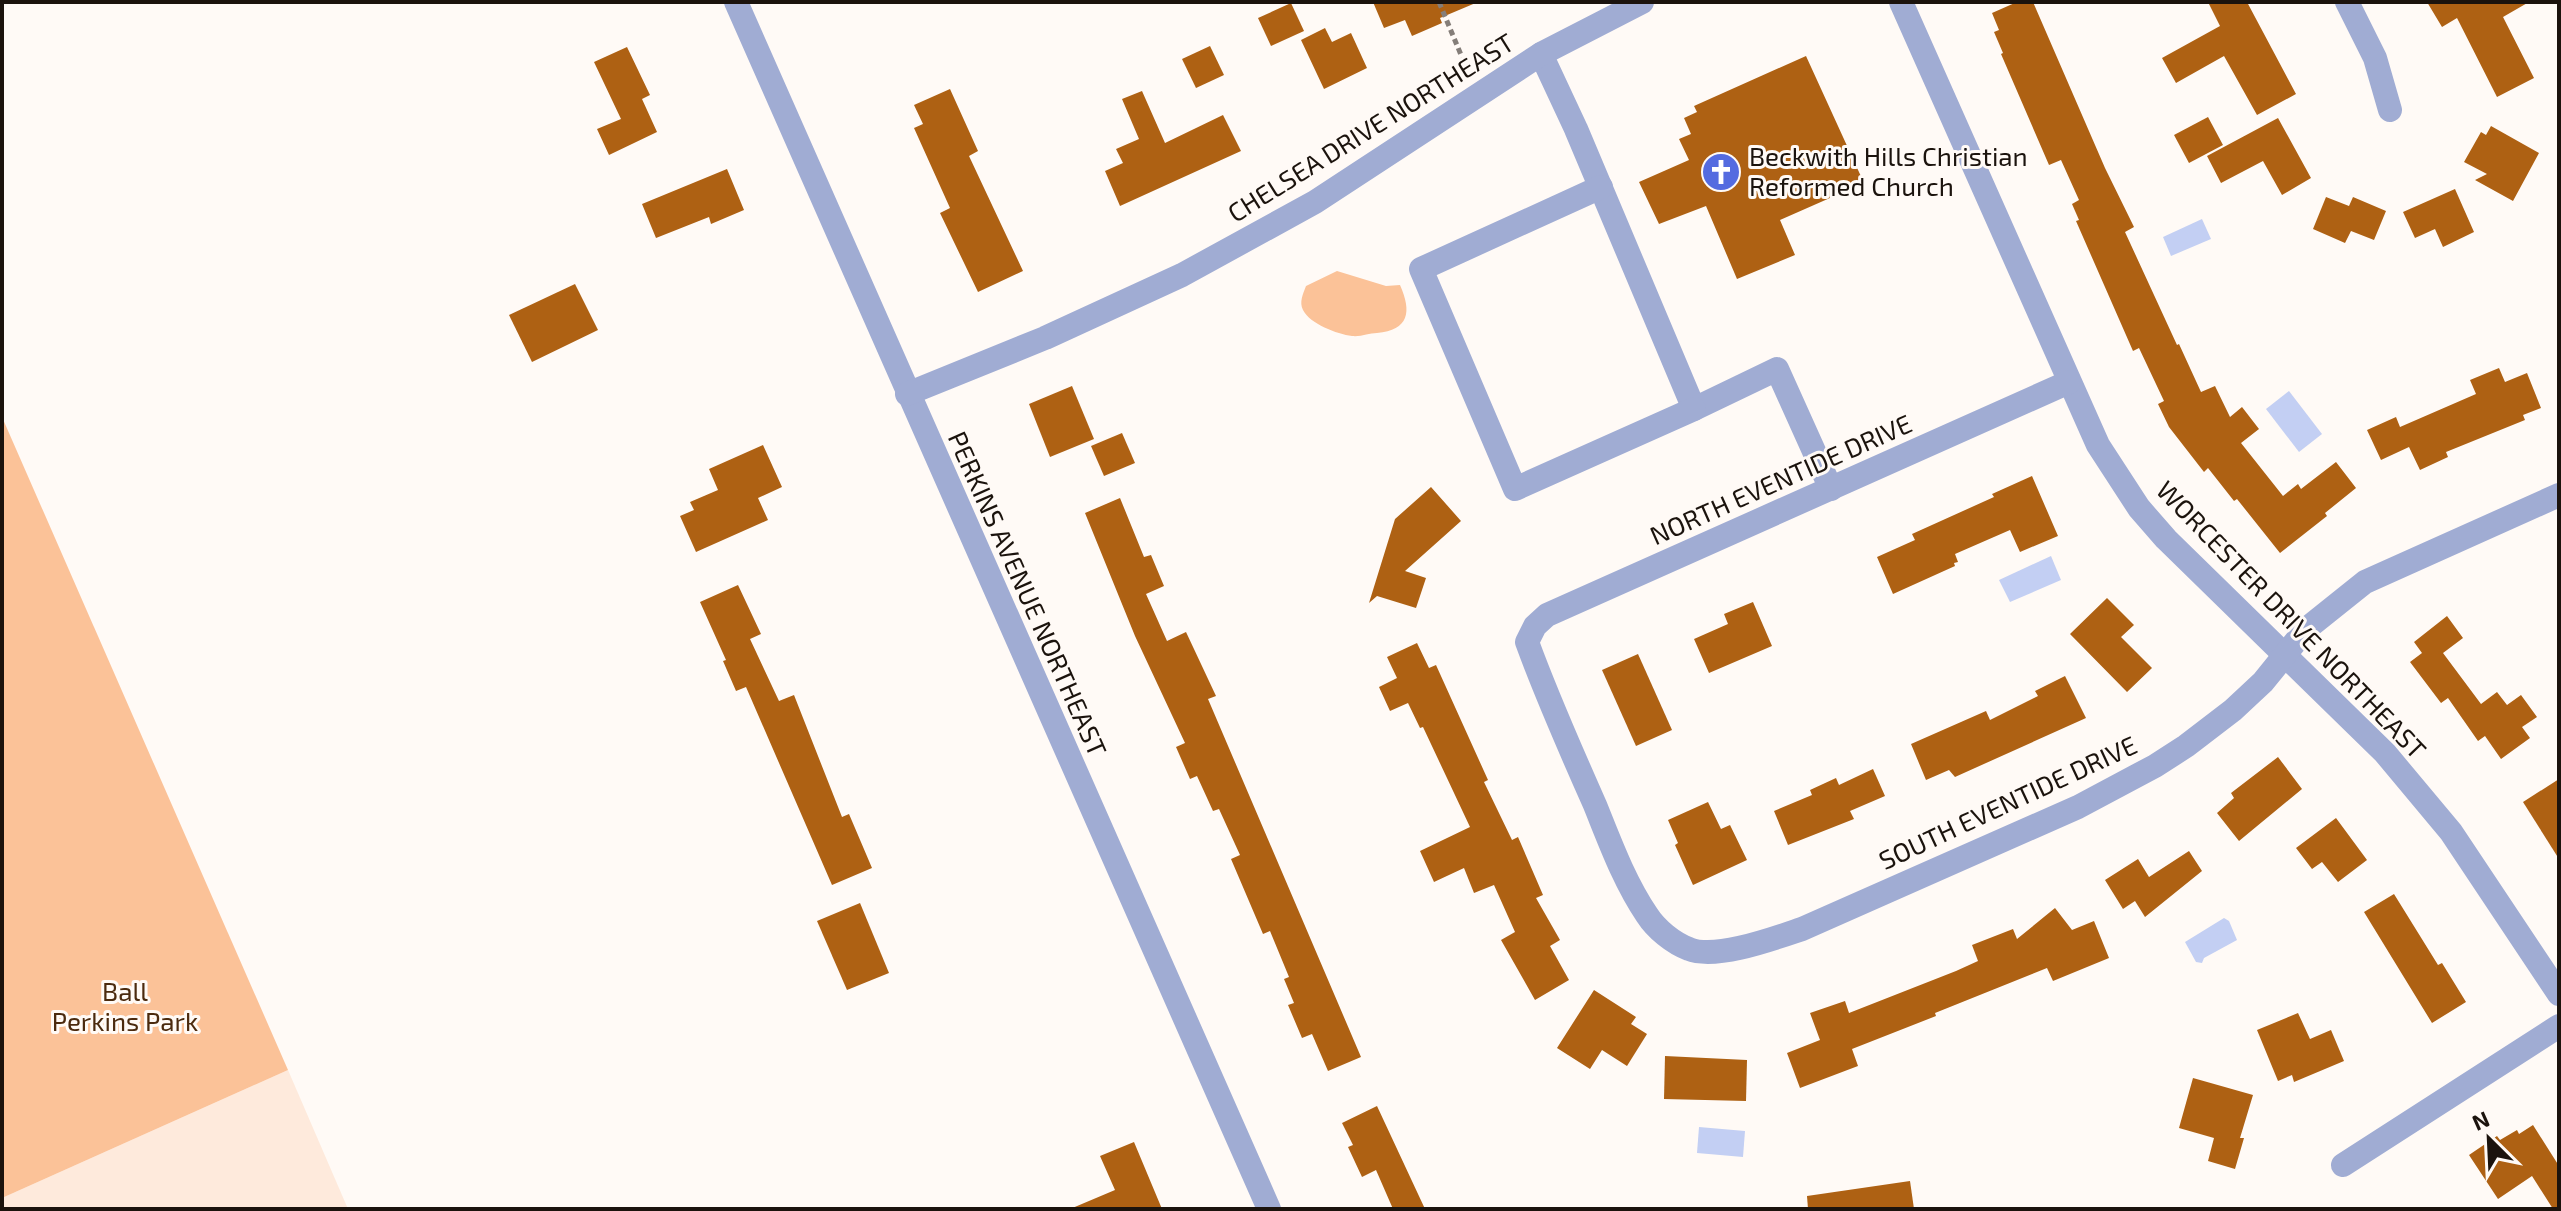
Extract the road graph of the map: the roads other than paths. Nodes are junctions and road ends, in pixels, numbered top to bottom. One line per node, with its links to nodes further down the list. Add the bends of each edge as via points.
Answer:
1 (736, 2): 9 (street, PERKINS AVENUE NORTHEAST)
2 (1642, 2): 5 (street, CHELSEA DRIVE NORTHEAST)
3 (1901, 2): 8 (street, WORCESTER DRIVE NORTHEAST)
4 (2347, 2): 6 (street, via 2375,58)
5 (1541, 54): 7 (street); 9 (street, CHELSEA DRIVE NORTHEAST, via 1315,202 1182,275)
6 (2390, 110)
7 (1601, 187): 10 (street); 10 (street, via 1421,269 1515,489)
8 (2069, 382): 11 (street, NORTH EVENTIDE DRIVE); 13 (street, WORCESTER DRIVE NORTHEAST, via 2109,465 2139,508)
9 (907, 394): 18 (street, PERKINS AVENUE NORTHEAST)
10 (1694, 409): 11 (street, via 1777,369)
11 (1831, 489): 14 (street, NORTH EVENTIDE DRIVE, via 1547,615 1527,642 1628,883 1656,927)
12 (2559, 495): 13 (street, SOUTH EVENTIDE DRIVE, via 2365,582 2305,630)
13 (2286, 655): 14 (street, SOUTH EVENTIDE DRIVE, via 2263,682 2186,746 2078,807 1812,926 1762,942 1711,952); 15 (street, WORCESTER DRIVE NORTHEAST, via 2385,753 2433,811)
14 (1691, 950)
15 (2559, 994)
16 (2559, 1026): 17 (street)
17 (2343, 1165)
18 (1269, 1209)

